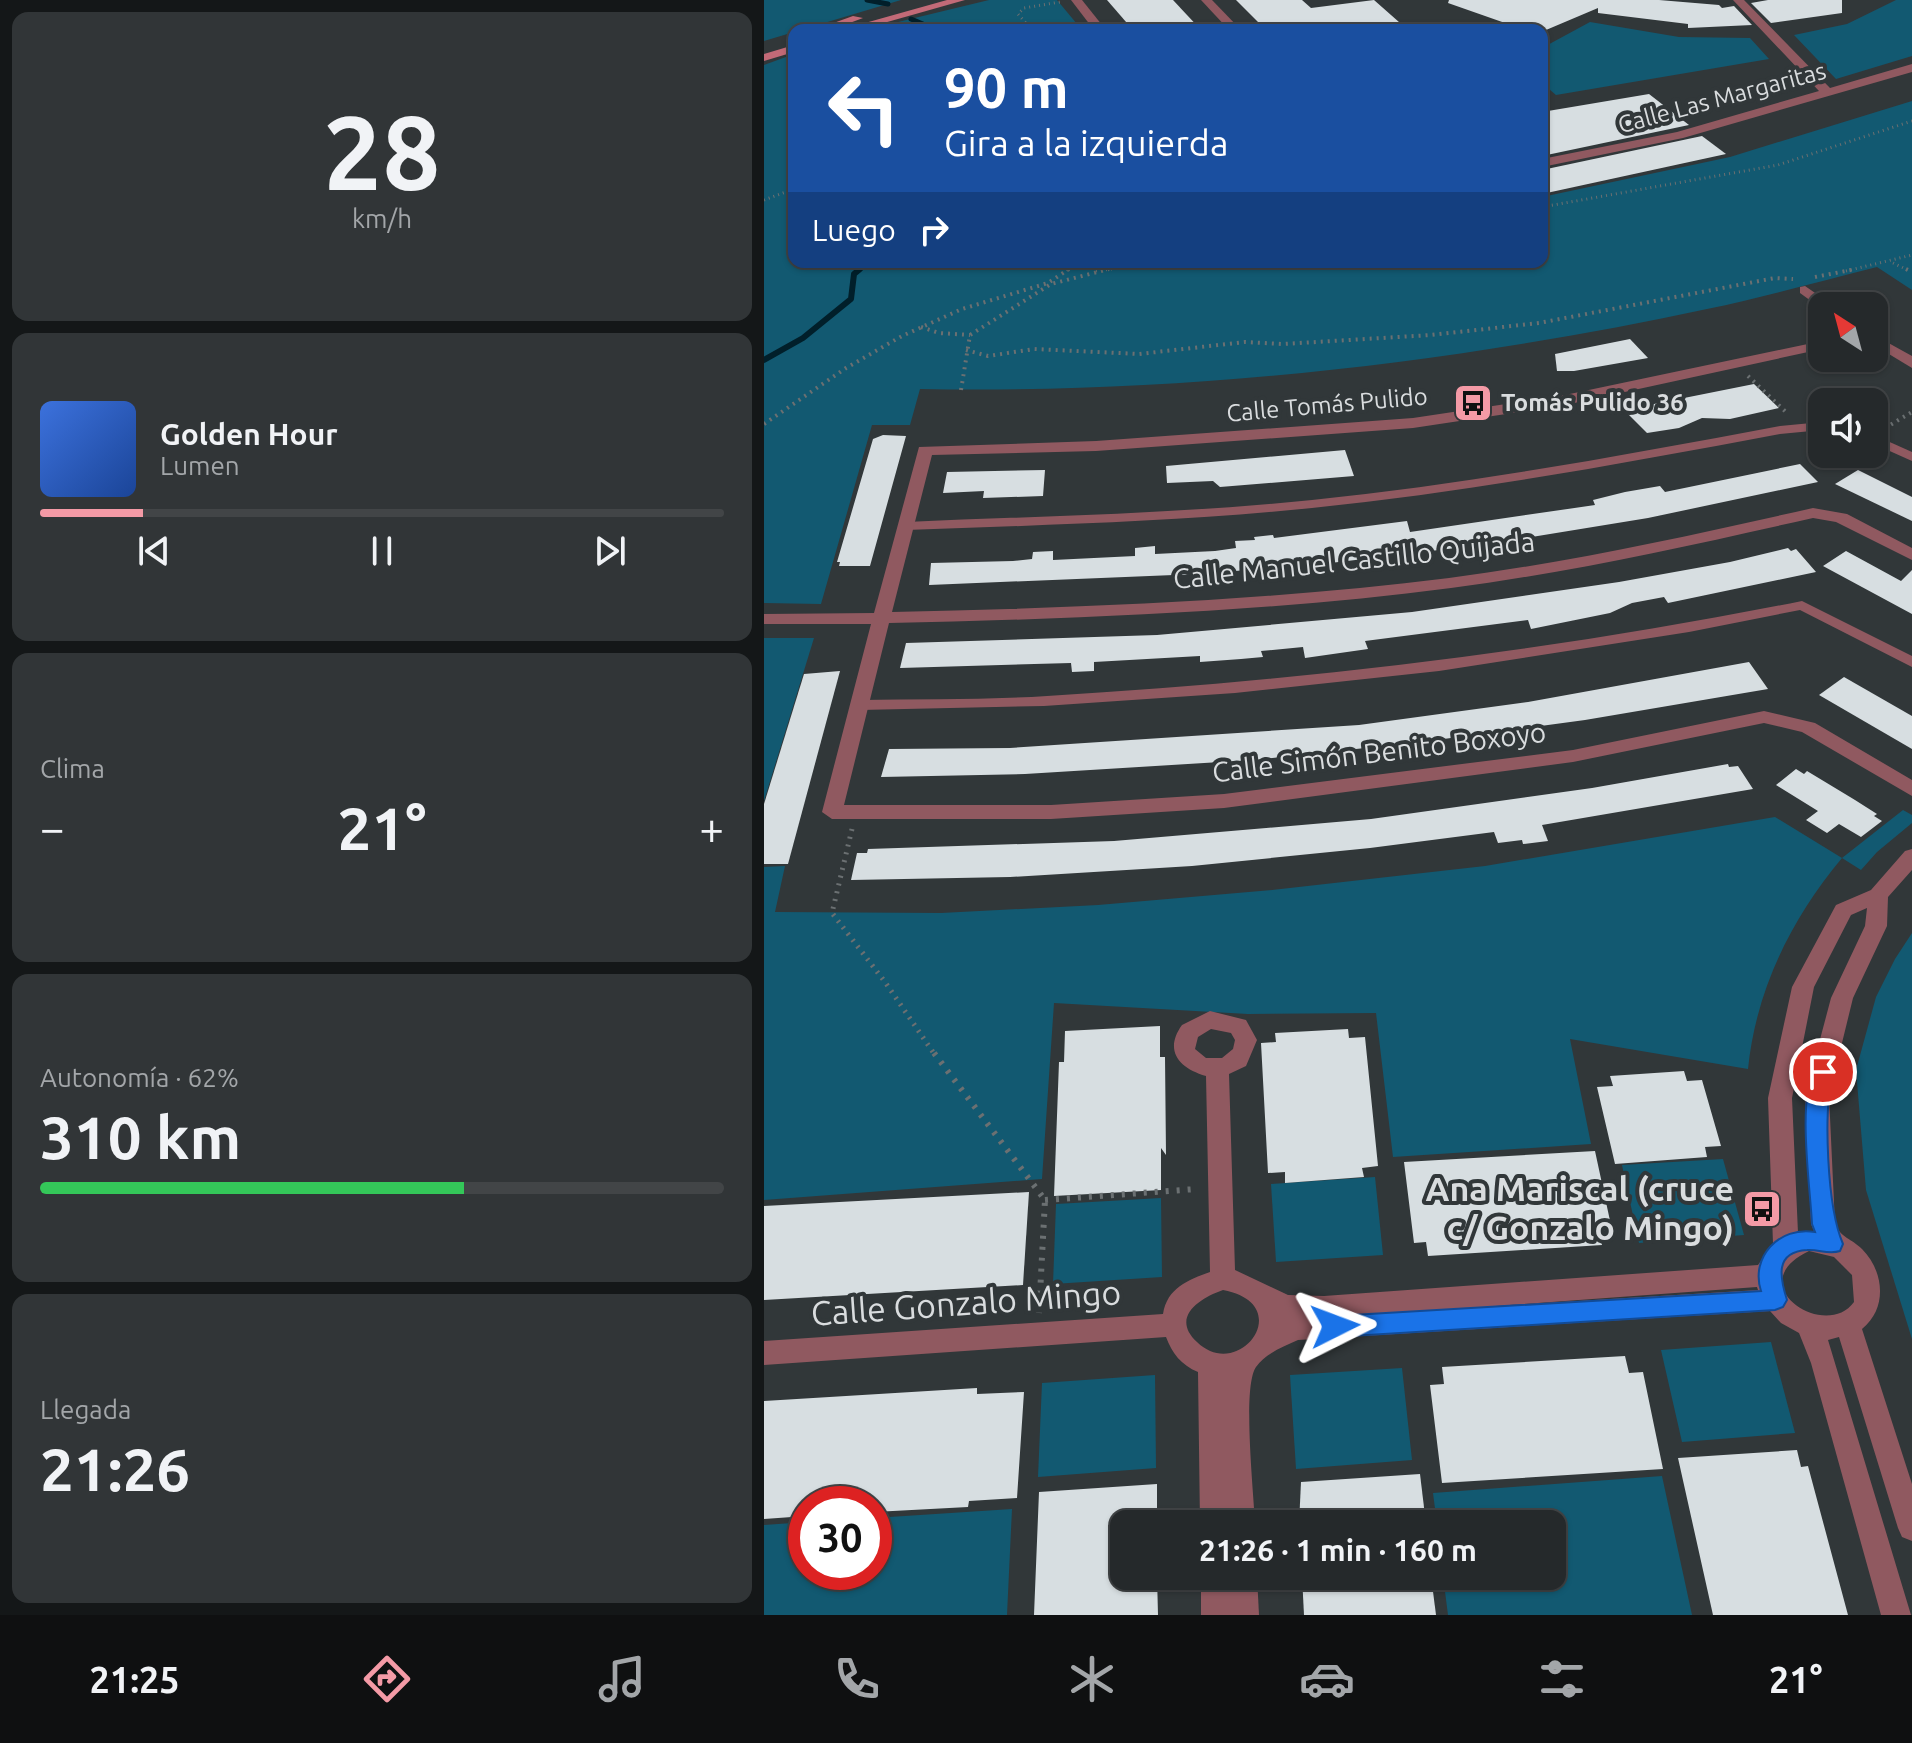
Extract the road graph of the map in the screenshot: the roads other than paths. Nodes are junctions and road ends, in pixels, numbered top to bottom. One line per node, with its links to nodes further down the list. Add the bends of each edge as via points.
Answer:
1 (922, 0): 6 (main road)
2 (960, 0): 7 (main road)
3 (1076, 0): 8 (street)
4 (1206, 0): 9 (street)
5 (1738, 0): 15 (street)
6 (840, 24)
7 (869, 24)
8 (1095, 24)
9 (1229, 24)
10 (788, 41): 11 (main road)
11 (764, 49)
12 (788, 50): 13 (main road)
13 (764, 58)
14 (1912, 68): 15 (street, Calle Las Margaritas)
15 (1828, 93): 16 (street, Calle Las Margaritas, via 1679,135)
16 (1548, 162)
17 (1805, 290): 18 (street)
18 (1808, 292)
19 (1808, 348): 25 (street, Calle Tomás Pulido, via 1565,400 1413,423 1096,446 925,450)
20 (1888, 348): 21 (street)
21 (1912, 363)
22 (1808, 427): 25 (street, via 1559,471 1366,498 1243,511)
23 (1888, 444): 24 (street)
24 (1912, 457)
25 (906, 526): 28 (street)
26 (1912, 555): 28 (street, Calle Manuel Castillo Quijada, via 1841,518 1813,513 1630,554 1451,583 1268,600)
27 (764, 619): 28 (street, Calle Manuel Castillo Quijada)
28 (882, 620): 30 (street)
29 (1912, 662): 30 (street, via 1802,605 1439,666 1235,688 1044,701)
30 (860, 705): 31 (street, Calle Simón Benito Boxoyo, via 832,812 1051,812 1224,801 1573,756 1764,717 1808,727)
31 (1912, 789)
32 (1912, 856): 33 (street)
33 (1878, 895): 35 (street, via 1876,926 1842,998 1817,1096 1823,1224); 36 (street, via 1843,910 1803,987 1780,1098)
34 (1217, 1069): 37 (street)
35 (1832, 1244): 36 (street, via 1807,1240); 40 (street, via 1852,1256 1866,1274 1870,1293 1864,1312)
36 (1786, 1246): 38 (street, via 1772,1259)
37 (1223, 1279): 39 (street); 41 (street, via 1193,1289 1175,1311)
38 (1771, 1288): 39 (street, via 1324,1307 1284,1306); 42 (street, via 1789,1315); 43 (street, via 1296,1329)
39 (1259, 1291): 43 (street, via 1272,1315)
40 (1848, 1324): 42 (street); 49 (street)
41 (1173, 1325): 44 (street, Calle Gonzalo Mingo); 46 (street, via 1183,1351)
42 (1809, 1325): 54 (street)
43 (1267, 1342): 45 (street)
44 (764, 1353)
45 (1244, 1361): 46 (street); 48 (street, via 1236,1393)
46 (1211, 1366): 47 (street)
47 (1214, 1510)
48 (1240, 1510)
49 (1912, 1528)
50 (1215, 1590): 52 (street)
51 (1243, 1590): 53 (street)
52 (1216, 1615)
53 (1244, 1615)
54 (1896, 1615)

